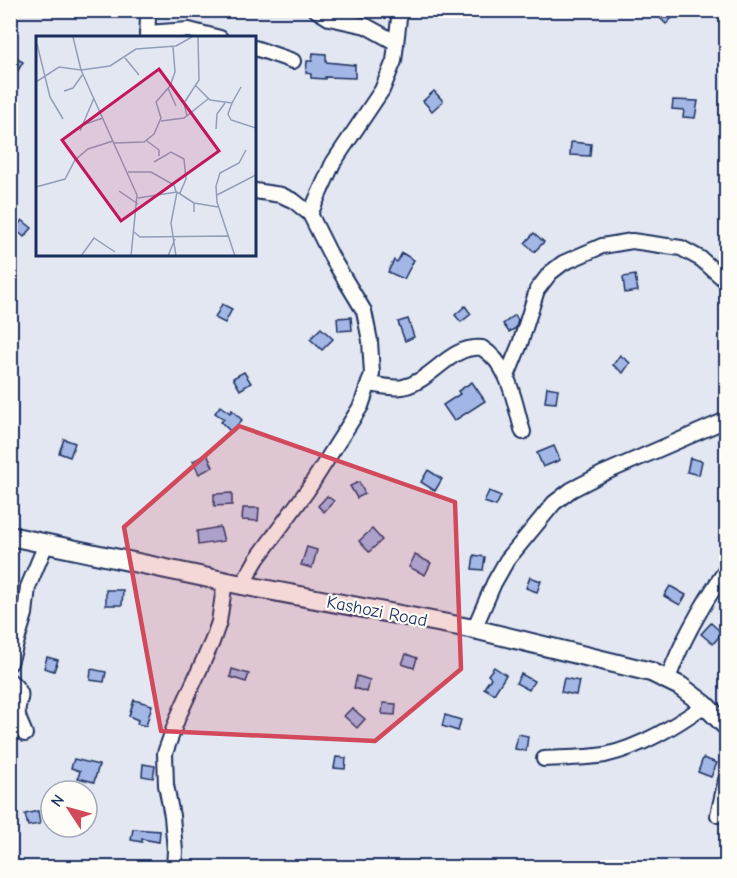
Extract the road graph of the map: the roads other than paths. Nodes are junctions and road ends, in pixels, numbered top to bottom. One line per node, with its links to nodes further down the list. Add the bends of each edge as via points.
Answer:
1 (146, 10): 4 (street)
2 (316, 10): 6 (street, via 329,18 366,26)
3 (400, 10): 6 (street)
4 (147, 35): 5 (street, via 189,30)
5 (212, 36)
6 (395, 42): 10 (street, via 393,61 382,90 333,163)
7 (256, 48): 8 (street)
8 (293, 61)
9 (256, 191): 10 (street, via 281,195)
10 (310, 214): 13 (street, via 364,311 372,364)
11 (726, 281): 12 (street, via 681,248 632,241 602,246 563,263 537,290)
12 (507, 376): 13 (street, via 491,353 475,347 454,354 405,387); 15 (street)
13 (370, 384): 19 (street, via 361,406 307,491 257,559)
14 (726, 420): 20 (street, via 602,474 554,503 507,560)
15 (523, 432)
16 (10, 536): 17 (main road, Kashozi Road)
17 (46, 544): 19 (main road, Kashozi Road); 21 (street, via 28,587 25,614)
18 (726, 570): 22 (street, via 691,625)
19 (234, 583): 20 (main road, Kashozi Road); 30 (street, via 165,753)
20 (474, 629): 22 (main road, Kashozi Road)
21 (10, 663)
22 (668, 679): 24 (main road, Kashozi Road)
23 (10, 681): 26 (street, via 20,690 18,716)
24 (705, 705): 25 (main road, Kashozi Road); 27 (street, via 650,738 606,754)
25 (726, 726)
26 (25, 734)
27 (544, 759)
28 (726, 780): 29 (street)
29 (718, 815)
30 (174, 867)

